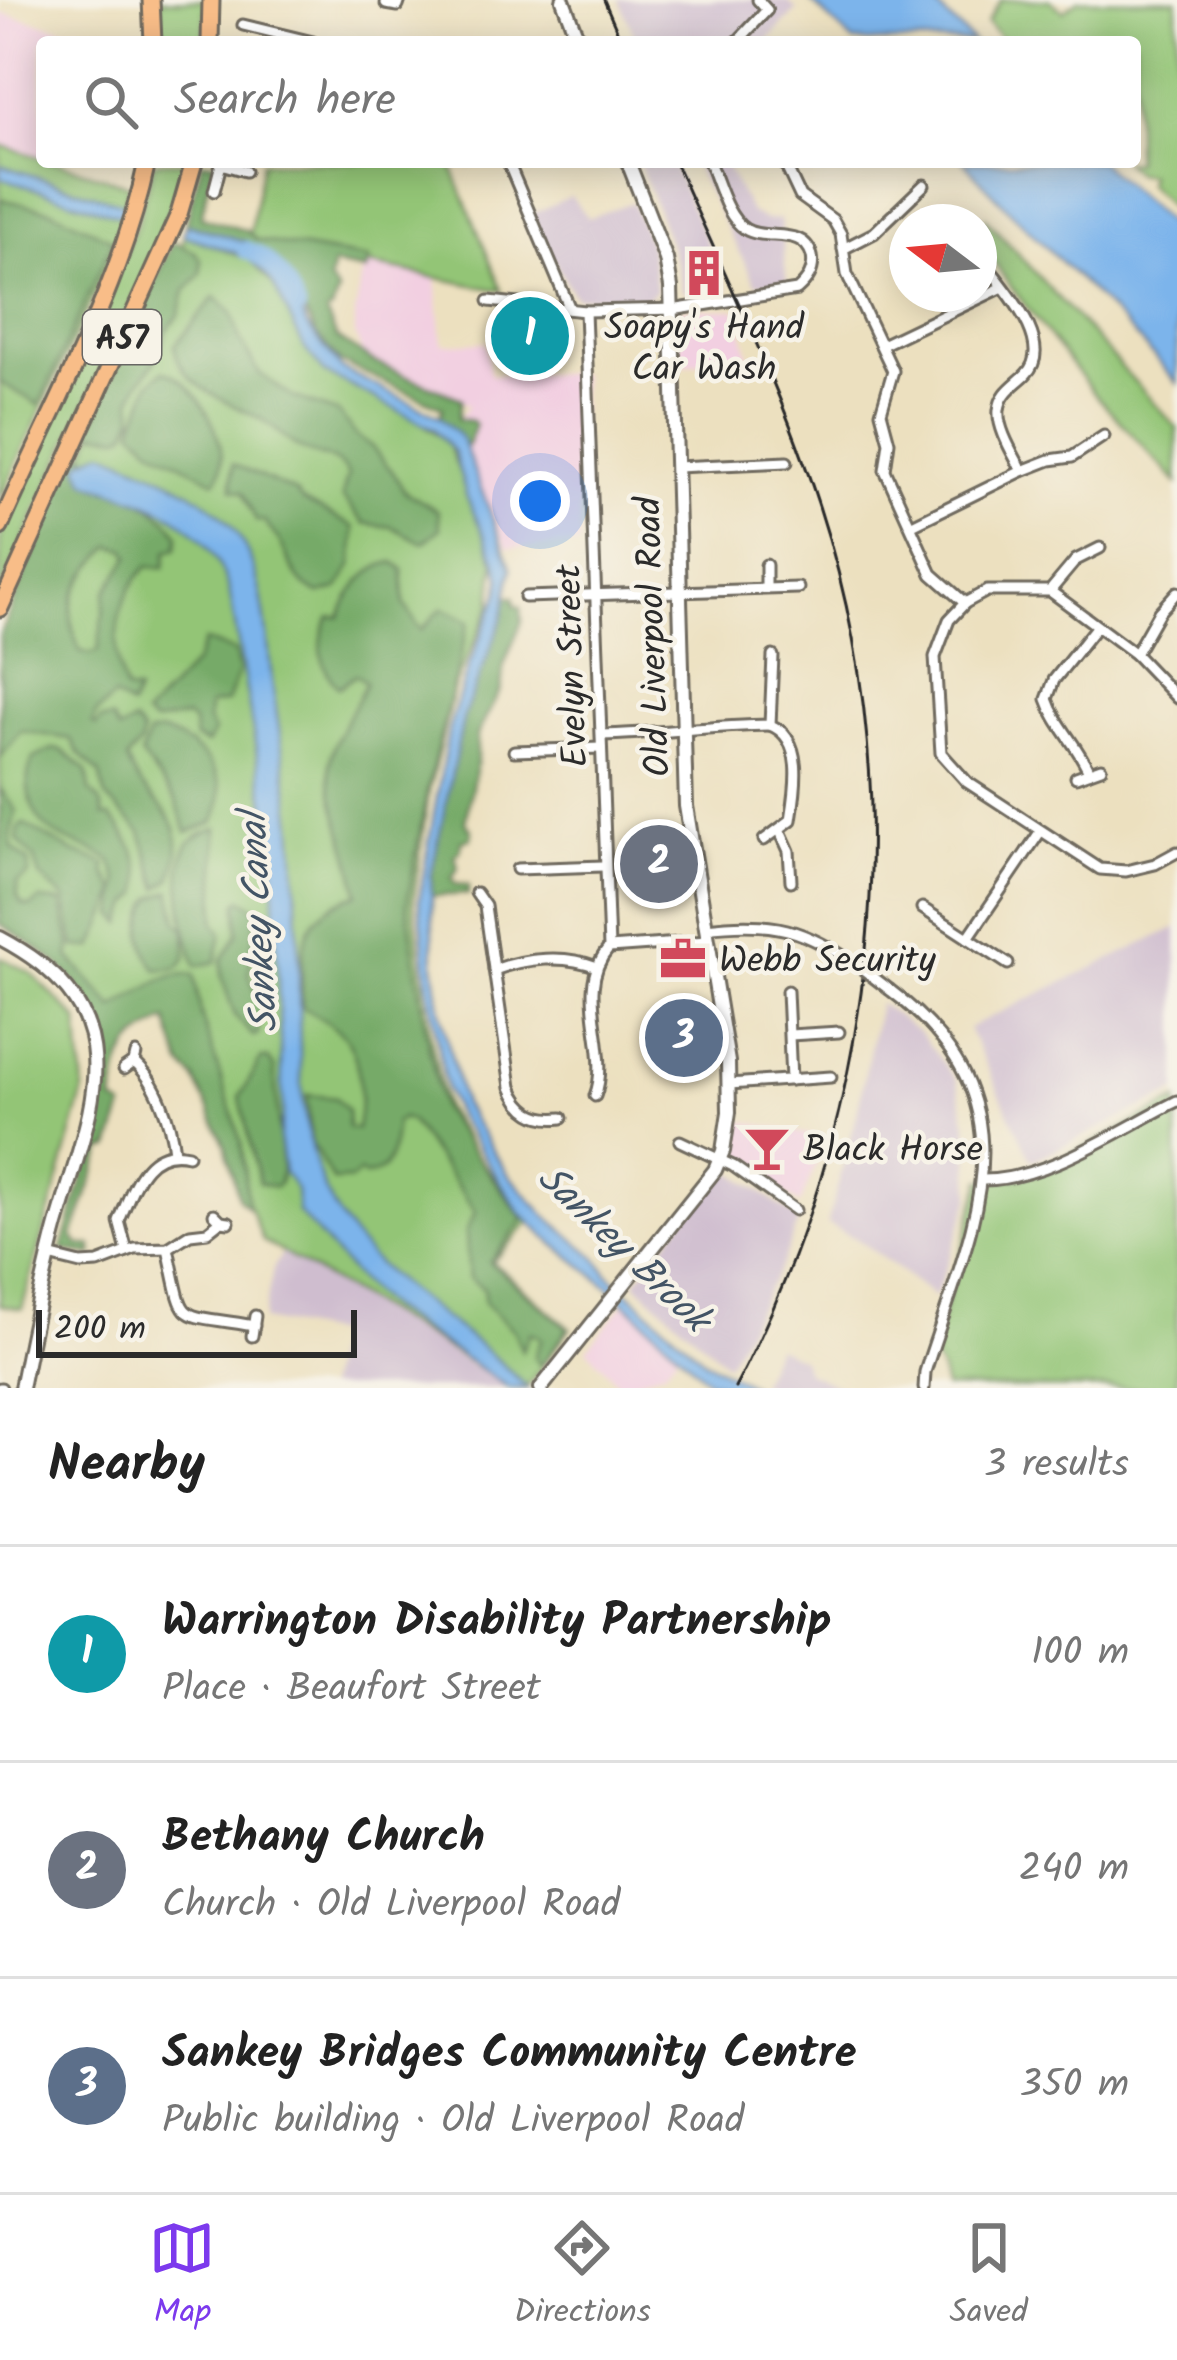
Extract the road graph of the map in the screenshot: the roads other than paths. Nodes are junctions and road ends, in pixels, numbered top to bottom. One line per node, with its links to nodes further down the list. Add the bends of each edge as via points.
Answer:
1 (151, 0): 8 (highway)
2 (211, 0): 9 (highway)
3 (400, 0): 6 (street, via 398,7)
4 (563, 0): 11 (street)
5 (758, 0): 12 (street, via 767,10)
6 (386, 4)
7 (243, 25): 10 (street)
8 (153, 36)
9 (210, 36)
10 (270, 36)
11 (577, 36)
12 (743, 36)
13 (146, 168): 39 (highway, A57, via 109,286)
14 (192, 168): 50 (highway, A57)
15 (220, 168): 23 (street)
16 (235, 168): 21 (street)
17 (511, 168): 28 (street)
18 (630, 168): 29 (street, Old Liverpool Road, via 667,259)
19 (712, 168): 29 (street, via 742,227 795,238 813,264 806,282 783,294)
20 (787, 168): 24 (street, via 800,196 833,220)
21 (244, 171)
22 (924, 185): 24 (street, via 874,233)
23 (214, 191)
24 (843, 249): 31 (street)
25 (997, 279): 26 (street)
26 (1003, 287): 31 (street); 36 (street, via 1036,356 999,407)
27 (489, 301): 28 (street)
28 (570, 309): 30 (street)
29 (672, 309): 30 (street); 35 (street, Old Liverpool Road)
30 (585, 310): 47 (street, Evelyn Street)
31 (882, 345): 38 (street, via 893,370 881,412 890,442 885,470)
32 (1104, 436): 36 (street, via 1072,457)
33 (787, 462): 34 (street)
34 (767, 463): 35 (street); 37 (street)
35 (676, 467): 45 (street, Old Liverpool Road)
36 (1022, 471): 38 (street)
37 (767, 476)
38 (912, 525): 49 (street, via 932,574)
39 (0, 527)
40 (1100, 548): 44 (street, via 1076,560)
41 (766, 565): 42 (street)
42 (766, 587): 43 (street); 45 (street)
43 (798, 588)
44 (1050, 591): 49 (street, via 987,591); 51 (street)
45 (679, 592): 47 (street); 56 (street, Old Liverpool Road)
46 (1177, 592): 52 (street)
47 (594, 595): 48 (street); 57 (street, Evelyn Street)
48 (525, 597)
49 (965, 603): 62 (street, via 934,658 941,753 967,782)
50 (0, 608)
51 (1096, 627): 52 (street); 60 (street, via 1047,699 1096,770)
52 (1135, 654): 54 (street)
53 (773, 656): 55 (street)
54 (1177, 698)
55 (770, 724): 56 (street); 61 (street, via 794,746 793,808)
56 (682, 729): 57 (street); 70 (street, Old Liverpool Road)
57 (602, 735): 58 (street, Evelyn Street)
58 (602, 748): 59 (street); 65 (street, Evelyn Street)
59 (514, 751)
60 (1076, 777)
61 (780, 832): 63 (street); 67 (street)
62 (1040, 832): 64 (street, via 1100,869 1126,871); 72 (street)
63 (764, 840)
64 (1177, 852)
65 (603, 866): 66 (street); 73 (street, Evelyn Street)
66 (518, 868)
67 (791, 880)
68 (476, 893): 76 (street)
69 (922, 908): 72 (street)
70 (706, 935): 73 (street); 85 (street, Old Liverpool Road); 93 (street, bridge, via 749,924 819,939 929,1022 960,1065 977,1108)
71 (0, 938): 98 (street, via 64,988 85,1014 95,1050 91,1112)
72 (968, 938): 74 (street)
73 (609, 947): 75 (street)
74 (1008, 964)
75 (597, 967): 76 (street, via 574,959); 81 (street)
76 (494, 970): 88 (street, via 511,1087 525,1111 556,1119)
77 (787, 991): 79 (street)
78 (839, 1032): 79 (street)
79 (790, 1035): 84 (street)
80 (131, 1062): 90 (street, via 147,1077)
81 (600, 1065): 82 (street); 86 (street)
82 (585, 1068)
83 (831, 1077): 84 (street)
84 (791, 1080): 85 (street)
85 (729, 1084): 92 (street, Old Liverpool Road)
86 (595, 1096)
87 (1177, 1101): 93 (street, via 1034,1173)
88 (551, 1137)
89 (680, 1141): 92 (street)
90 (173, 1152): 91 (street); 97 (street, via 144,1168 121,1215)
91 (188, 1155)
92 (720, 1161): 94 (street); 101 (street, Old Liverpool Road)
93 (982, 1180): 102 (street)
94 (795, 1210)
95 (221, 1219): 96 (street)
96 (168, 1248): 97 (street); 99 (street, via 186,1313)
97 (127, 1251): 98 (street, via 89,1264)
98 (49, 1256): 100 (street)
99 (253, 1326)
100 (21, 1388)
101 (541, 1388)
102 (924, 1388)

